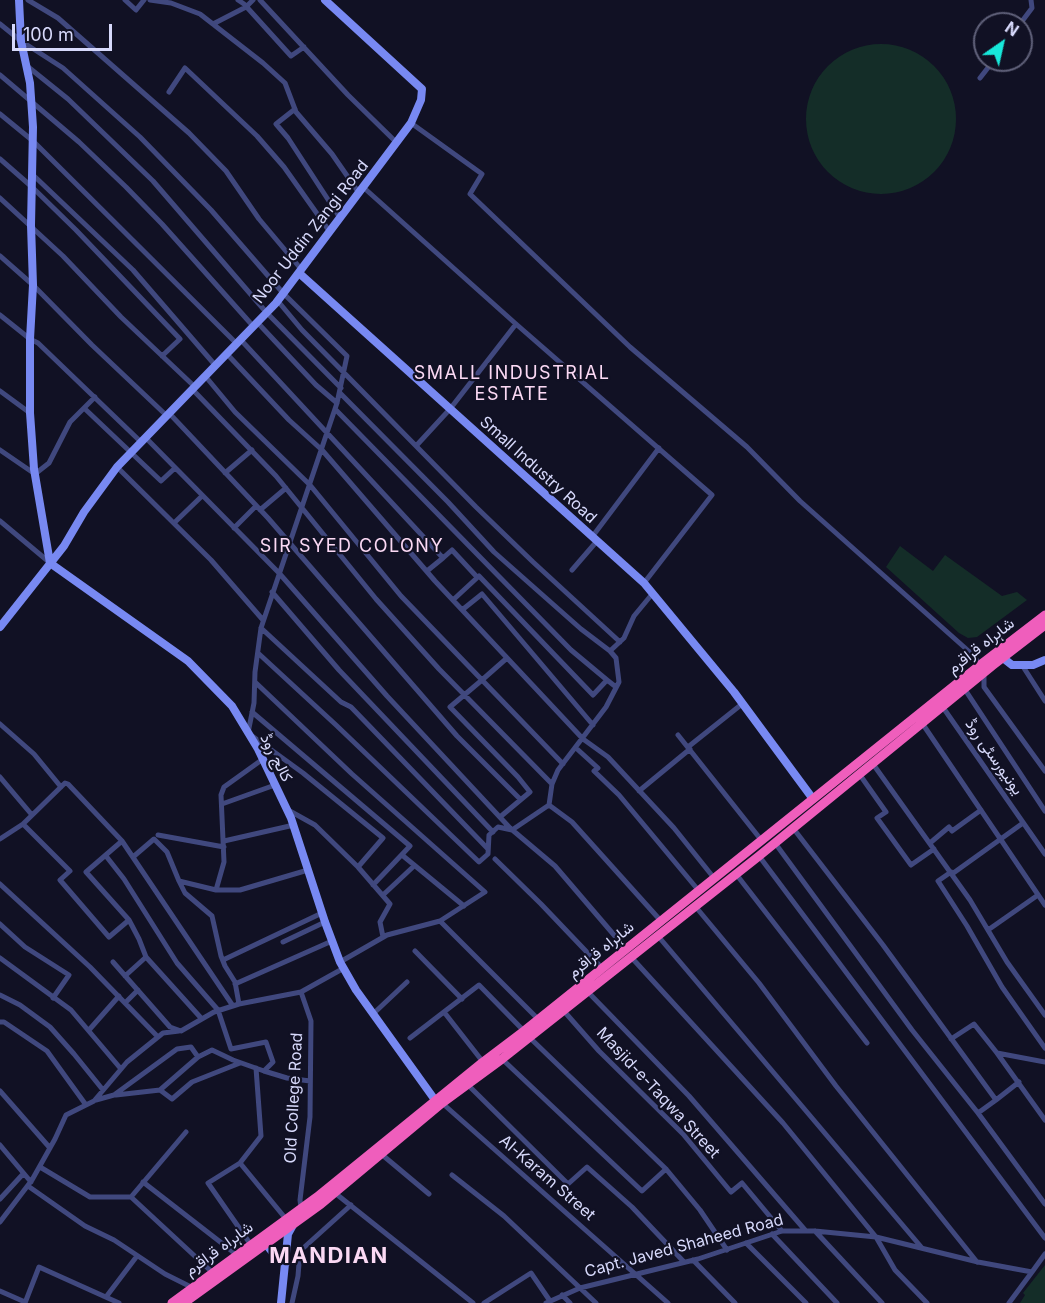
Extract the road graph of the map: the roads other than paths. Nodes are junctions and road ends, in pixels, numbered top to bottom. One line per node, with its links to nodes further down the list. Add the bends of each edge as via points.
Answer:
1 (19, 0): 13 (street)
2 (28, 0): 35 (street, via 58,18 189,133 226,171)
3 (125, 0): 4 (street, via 136,10)
4 (144, 0)
5 (150, 0): 12 (street, via 200,14)
6 (238, 0): 10 (street)
7 (253, 0): 10 (street)
8 (260, 0): 14 (street)
9 (325, 0): 23 (street, Noor Uddin Zangi Road, via 422,89)
10 (246, 7): 12 (street); 14 (street, via 291,56)
11 (0, 24): 13 (street)
12 (213, 24): 21 (street, via 285,83)
13 (21, 41): 15 (street); 37 (street, via 63,68 140,137 211,210)
14 (304, 47): 25 (street)
15 (27, 66): 20 (street); 38 (street, via 68,99 153,182)
16 (985, 72): 18 (street)
17 (0, 75): 20 (street)
18 (980, 78)
19 (169, 92): 33 (street, via 185,68 257,136)
20 (31, 101): 24 (street); 40 (street, via 126,187)
21 (295, 110): 29 (street); 31 (street, via 276,124)
22 (0, 114): 24 (street)
23 (411, 123): 25 (street, Noor Uddin Zangi Road); 103 (street, via 482,174 470,194 630,347 747,447 800,501 973,655)
24 (33, 141): 27 (street); 43 (street)
25 (397, 143): 29 (street, Noor Uddin Zangi Road)
26 (0, 159): 28 (street)
27 (32, 174): 28 (street); 46 (street, via 134,270)
28 (32, 187): 32 (street); 45 (street, via 180,339)
29 (361, 190): 31 (street, Noor Uddin Zangi Road); 41 (street)
30 (0, 198): 32 (street)
31 (340, 218): 33 (street, Noor Uddin Zangi Road)
32 (31, 225): 36 (street); 45 (street)
33 (330, 232): 35 (street, Noor Uddin Zangi Road)
34 (0, 256): 36 (street)
35 (300, 271): 37 (street, Noor Uddin Zangi Road); 55 (street, Small Industry Road)
36 (33, 285): 42 (street); 57 (street)
37 (280, 297): 38 (street, Noor Uddin Zangi Road); 47 (street, via 302,330); 47 (street, via 347,356)
38 (266, 312): 40 (street, Noor Uddin Zangi Road); 50 (street)
39 (0, 315): 42 (street)
40 (255, 324): 43 (street, Noor Uddin Zangi Road); 53 (street)
41 (516, 324): 55 (street); 61 (street)
42 (30, 339): 52 (street, via 38,342); 56 (street)
43 (238, 341): 44 (street, Noor Uddin Zangi Road); 58 (street)
44 (226, 353): 46 (street, Noor Uddin Zangi Road); 64 (street)
45 (162, 356): 49 (street)
46 (215, 365): 48 (street, Noor Uddin Zangi Road)
47 (344, 373): 50 (street); 60 (street)
48 (206, 376): 49 (street, Noor Uddin Zangi Road); 70 (street, via 235,412)
49 (194, 388): 57 (street, Noor Uddin Zangi Road); 63 (street)
50 (341, 390): 53 (street); 97 (street, via 494,552)
51 (0, 391): 56 (street)
52 (95, 397): 54 (street); 59 (street)
53 (336, 406): 58 (street); 105 (street, via 503,582)
54 (84, 408): 65 (street); 69 (street, via 70,422 49,463)
55 (450, 409): 60 (street); 78 (street, Small Industry Road)
56 (30, 413): 69 (street)
57 (168, 415): 59 (street, Noor Uddin Zangi Road); 68 (street)
58 (328, 433): 64 (street); 80 (street)
59 (143, 440): 65 (street, Noor Uddin Zangi Road); 67 (street)
60 (416, 446): 96 (street)
61 (659, 448): 78 (street); 86 (street, via 712,495)
62 (0, 450): 69 (street)
63 (252, 450): 68 (street); 71 (street)
64 (322, 450): 70 (street); 83 (street)
65 (131, 453): 66 (street, Noor Uddin Zangi Road); 67 (street, via 161,482)
66 (117, 467): 76 (street); 81 (street, Noor Uddin Zangi Road)
67 (175, 468): 72 (street)
68 (225, 473): 74 (street)
69 (35, 474): 81 (street)
70 (310, 485): 73 (street); 104 (street, via 401,596)
71 (286, 488): 73 (street); 74 (street)
72 (202, 496): 76 (street); 77 (street)
73 (302, 507): 79 (street); 109 (street, via 376,599)
74 (258, 508): 77 (street); 79 (street)
75 (0, 521): 81 (street)
76 (174, 523): 92 (street)
77 (234, 528): 84 (street)
78 (594, 539): 82 (street); 86 (street, Small Industry Road)
79 (290, 543): 84 (street); 132 (street, via 457,736)
80 (443, 558): 83 (street); 85 (street, via 453,550)
81 (50, 563): 94 (street); 117 (street, کالج روڈ, via 188,661 232,706)
82 (572, 570)
83 (427, 571): 89 (street)
84 (279, 573): 87 (street); 140 (street)
85 (477, 578): 89 (street); 105 (street, via 593,695)
86 (644, 583): 88 (street, Small Industry Road)
87 (272, 592): 92 (street); 146 (street, via 339,670)
88 (653, 593): 96 (street); 111 (street, Small Industry Road)
89 (453, 600): 90 (street)
90 (462, 610): 99 (street); 116 (street, via 482,594)
91 (1045, 615): 103 (highway, شاہراہ قراقرم)
92 (263, 620): 95 (street)
93 (1045, 625): 100 (highway, شاہراہ قراقرم)
94 (0, 627)
95 (261, 628): 98 (street); 155 (street, via 340,702 351,707)
96 (620, 642): 97 (street)
97 (610, 651): 107 (street, via 616,658)
98 (258, 653): 106 (street); 155 (street, via 479,862)
99 (507, 658): 104 (street); 119 (street)
100 (1003, 658): 102 (street, via 1012,665); 103 (highway, شاہراہ قراقرم)
101 (1045, 660): 102 (street)
102 (1022, 665): 110 (street)
103 (982, 669): 108 (highway, شاہراہ قراقرم); 125 (street, via 984,687); 133 (highway, شاہراہ قراقرم)
104 (482, 680): 109 (street); 123 (street)
105 (607, 680): 107 (street)
106 (255, 681): 113 (street); 177 (street, via 485,892)
107 (616, 687): 116 (street)
108 (964, 688): 112 (highway, شاہراہ قراقرم); 138 (street)
109 (463, 695): 128 (street); 132 (street, via 450,707 530,792)
110 (1045, 701)
111 (742, 704): 121 (street); 133 (street, Small Industry Road)
112 (942, 706): 114 (highway, شاہراہ قراقرم); 141 (street, یونیورسٹی روڈ)
113 (252, 712): 117 (street); 158 (street, via 410,846)
114 (921, 723): 124 (highway, شاہراہ قراقرم); 137 (street)
115 (0, 724): 130 (street, via 34,754)
116 (593, 725): 119 (street)
117 (248, 733): 122 (street, کالج روڈ); 164 (street, via 383,838)
118 (678, 735): 121 (street)
119 (583, 739): 120 (street); 131 (street, via 608,757)
120 (576, 747): 123 (street); 173 (street, via 598,768 594,771 619,795)
121 (689, 748): 131 (street); 151 (street)
122 (263, 759): 129 (street, کالج روڈ); 134 (street, via 224,788)
123 (563, 764): 128 (street)
124 (873, 764): 126 (highway, شاہراہ قراقرم); 153 (street)
125 (1045, 771)
126 (860, 775): 133 (highway, شاہراہ قراقرم); 156 (street, via 886,812 877,818 911,865)
127 (0, 777): 139 (street)
128 (552, 784): 135 (street)
129 (275, 785): 134 (street); 136 (street, کالج روڈ)
130 (61, 787): 139 (street); 150 (street, via 68,784)
131 (639, 791): 168 (street)
132 (520, 799): 140 (street)
133 (816, 803): 144 (highway, شاہراہ قراقرم); 151 (highway, شاہراہ قراقرم)
134 (222, 804): 154 (street)
135 (549, 805): 145 (street); 182 (street, via 572,822)
136 (287, 809): 143 (street, کالج روڈ); 164 (street, via 315,825)
137 (981, 810): 149 (street); 153 (street, via 952,831 949,827)
138 (1045, 811)
139 (32, 815): 142 (street)
140 (500, 817): 145 (street)
141 (1023, 823): 149 (street); 157 (street, یونیورسٹی روڈ)
142 (23, 824): 148 (street); 180 (street, via 70,871 60,880 110,937)
143 (294, 825): 154 (street); 165 (street, کالج روڈ)
144 (793, 828): 152 (highway, شاہراہ قراقرم); 223 (street)
145 (512, 830): 146 (street, via 498,827); 191 (street, via 555,866)
146 (493, 832): 155 (street)
147 (158, 835): 154 (street)
148 (0, 839)
149 (1002, 839): 166 (street); 175 (street)
150 (122, 841): 159 (street); 161 (street)
151 (762, 841): 168 (highway, شاہراہ قراقرم)
152 (775, 843): 160 (highway, شاہراہ قراقرم); 246 (street)
153 (930, 843): 156 (street)
154 (224, 844): 172 (street, via 224,862)
155 (488, 849)
156 (934, 849): 166 (street)
157 (1045, 854)
158 (402, 855): 163 (street); 171 (street)
159 (106, 856): 180 (street, via 86,872); 211 (street, via 177,963)
160 (759, 856): 167 (highway, شاہراہ قراقرم); 273 (street)
161 (133, 857): 169 (street, via 154,839 167,852); 209 (street)
162 (495, 859): 197 (street)
163 (414, 866): 174 (street); 177 (street)
164 (358, 867): 171 (street)
165 (308, 870): 172 (street, via 240,890); 179 (street, کالج روڈ)
166 (952, 873): 185 (street); 225 (street, via 938,881 1002,987)
167 (736, 874): 178 (highway, شاہراہ قراقرم); 224 (street)
168 (714, 879): 173 (highway, شاہراہ قراقرم)
169 (179, 881): 172 (street); 194 (street, via 185,893 212,916)
170 (0, 884): 205 (street)
171 (373, 885): 174 (street)
172 (216, 890)
173 (699, 891): 182 (highway, شاہراہ قراقرم)
174 (383, 895): 187 (street, via 390,904 380,922)
175 (1041, 896): 176 (street); 185 (street)
176 (1045, 905)
177 (464, 906): 181 (street)
178 (695, 906): 186 (highway, شاہراہ قراقرم); 284 (street)
179 (322, 913): 183 (street, کالج روڈ); 194 (street)
180 (129, 920): 192 (street)
181 (440, 921): 187 (street); 216 (street)
182 (661, 921): 191 (highway, شاہراہ قراقرم)
183 (325, 922): 188 (street, کالج روڈ); 189 (street)
184 (0, 924): 206 (street, via 25,948 69,975)
185 (988, 930): 214 (street)
186 (658, 936): 191 (highway, شاہراہ قراقرم); 277 (street)
187 (383, 937): 196 (street)
188 (332, 941): 196 (street, کالج روڈ); 200 (street)
189 (283, 942)
190 (415, 951): 207 (street)
191 (628, 953): 197 (highway, شاہراہ قراقرم); 202 (highway, شاہراہ قراقرم); 272 (street, via 783,1123)
192 (146, 957): 198 (street); 215 (street)
193 (0, 958): 206 (street)
194 (223, 960): 200 (street)
195 (112, 962): 198 (street)
196 (342, 965): 203 (street); 213 (street, کالج روڈ)
197 (602, 968): 216 (highway, شاہراہ قراقرم)
198 (125, 976): 201 (street)
199 (407, 982): 213 (street)
200 (235, 984): 209 (street)
201 (138, 990): 208 (street); 219 (street, via 170,1027)
202 (587, 991): 210 (highway, شاہراہ قراقرم); 268 (street, via 689,1096)
203 (301, 992): 209 (street); 235 (street, Old College Road, via 311,1021)
204 (0, 995): 238 (street, via 50,1027)
205 (119, 996): 208 (street); 218 (street)
206 (53, 998): 218 (street)
207 (462, 999): 212 (street); 220 (street, via 479,985)
208 (125, 1003): 221 (street)
209 (236, 1005): 211 (street)
210 (563, 1010): 220 (highway, شاہراہ قراقرم); 270 (street, Masjid-e-Taqwa Street, via 683,1134 731,1192 742,1183)
211 (218, 1011): 215 (street); 234 (street, via 231,1049 266,1042 273,1062)
212 (444, 1012): 222 (street); 229 (street)
213 (373, 1014): 244 (street, کالج روڈ)
214 (1045, 1015)
215 (201, 1018): 219 (street)
216 (539, 1020): 220 (highway, شاہراہ قراقرم)
217 (0, 1022): 245 (street, via 47,1051)
218 (89, 1030): 233 (street)
219 (181, 1031): 221 (street)
220 (527, 1034): 228 (highway, شاہراہ قراقرم); 229 (highway, شاہراہ قراقرم); 254 (street)
221 (158, 1037): 233 (street)
222 (410, 1038)
223 (951, 1040): 226 (street, via 974,1024); 242 (street)
224 (867, 1043)
225 (1045, 1047)
226 (997, 1053): 230 (street); 236 (street)
227 (198, 1057): 231 (street, via 212,1050); 239 (street); 241 (street, via 191,1047 177,1049)
228 (502, 1059): 237 (highway, شاہراہ قراقرم); 254 (street, via 642,1191)
229 (483, 1062): 244 (highway, شاہراہ قراقرم)
230 (1045, 1062)
231 (240, 1063): 232 (street); 239 (street, via 192,1082 172,1099)
232 (256, 1068): 234 (street); 252 (street, via 261,1136)
233 (121, 1069): 238 (street)
234 (264, 1071): 235 (street)
235 (310, 1081): 265 (street, Old College Road)
236 (1019, 1082): 242 (street); 247 (street)
237 (467, 1084): 244 (highway, شاہراہ قراقرم); 283 (street, via 568,1184 587,1167)
238 (103, 1090): 243 (street)
239 (160, 1090): 241 (street)
240 (0, 1091): 250 (street)
241 (114, 1095): 243 (street)
242 (996, 1100): 246 (street)
243 (94, 1101): 245 (street)
244 (438, 1102): 251 (highway, شاہراہ قراقرم); 265 (highway, شاہراہ قراقرم); 288 (street, Al-Karam Street)
245 (86, 1105): 250 (street, via 66,1115)
246 (978, 1113): 263 (street)
247 (1045, 1120)
248 (186, 1132): 257 (street)
249 (0, 1145): 255 (street)
250 (50, 1148): 253 (street)
251 (380, 1152): 259 (highway, شاہراہ قراقرم); 260 (street)
252 (240, 1163): 267 (street); 276 (street, via 208,1183)
253 (40, 1167): 258 (street); 261 (street, via 90,1197)
254 (666, 1169): 278 (street)
255 (24, 1174): 258 (street); 262 (street)
256 (452, 1174): 290 (street, via 504,1216)
257 (143, 1182): 261 (street); 280 (street)
258 (29, 1184): 266 (street); 281 (street, via 85,1226)
259 (335, 1193): 264 (street); 267 (highway, شاہراہ قراقرم)
260 (429, 1194)
261 (131, 1197): 287 (street)
262 (0, 1199)
263 (1045, 1204)
264 (351, 1205): 300 (street, via 300,1251); 301 (street)
265 (301, 1208): 267 (highway, شاہراہ قراقرم)
266 (0, 1221)
267 (290, 1221): 274 (highway, شاہراہ قراقرم); 276 (highway, شاہراہ قراقرم); 285 (street)
268 (805, 1230): 269 (street, Capt. Javed Shaheed Road); 270 (street, Capt. Javed Shaheed Road)
269 (815, 1230): 272 (street, Capt. Javed Shaheed Road); 309 (street)
270 (782, 1231): 271 (street, Capt. Javed Shaheed Road)
271 (772, 1234): 275 (street, Capt. Javed Shaheed Road); 308 (street)
272 (876, 1237): 277 (street, Capt. Javed Shaheed Road); 310 (street, via 895,1270)
273 (1045, 1238)
274 (265, 1243): 285 (street); 298 (highway, شاہراہ قراقرم)
275 (746, 1243): 278 (street, Capt. Javed Shaheed Road); 307 (street)
276 (251, 1245): 280 (highway, شاہراہ قراقرم)
277 (923, 1249): 284 (street, Capt. Javed Shaheed Road)
278 (727, 1250): 282 (street, Capt. Javed Shaheed Road)
279 (1045, 1254): 286 (street)
280 (237, 1255): 287 (highway, شاہراہ قراقرم)
281 (137, 1256): 289 (street); 293 (street)
282 (693, 1260): 283 (street, Capt. Javed Shaheed Road); 306 (street)
283 (684, 1262): 288 (street, Capt. Javed Shaheed Road)
284 (978, 1262): 286 (street, Capt. Javed Shaheed Road)
285 (286, 1263): 299 (street)
286 (1032, 1272): 311 (street)
287 (213, 1273): 289 (highway, شاہراہ قراقرم)
288 (635, 1273): 290 (street, Capt. Javed Shaheed Road); 305 (street, Al-Karam Street)
289 (193, 1288): 297 (highway, شاہراہ قراقرم)
290 (580, 1288): 292 (street, Capt. Javed Shaheed Road); 304 (street)
291 (0, 1291): 294 (street)
292 (562, 1295): 295 (street, Capt. Javed Shaheed Road); 303 (street)
293 (106, 1297): 294 (street, via 39,1267); 296 (street)
294 (25, 1302)
295 (548, 1302): 302 (street, via 531,1273)
296 (119, 1303)
297 (172, 1303)
298 (184, 1303)
299 (281, 1303)
300 (292, 1303)
301 (473, 1303)
302 (484, 1303)
303 (570, 1303)
304 (596, 1303)
305 (668, 1303)
306 (735, 1303)
307 (806, 1303)
308 (837, 1303)
309 (882, 1303)
310 (927, 1303)
311 (1009, 1303)

